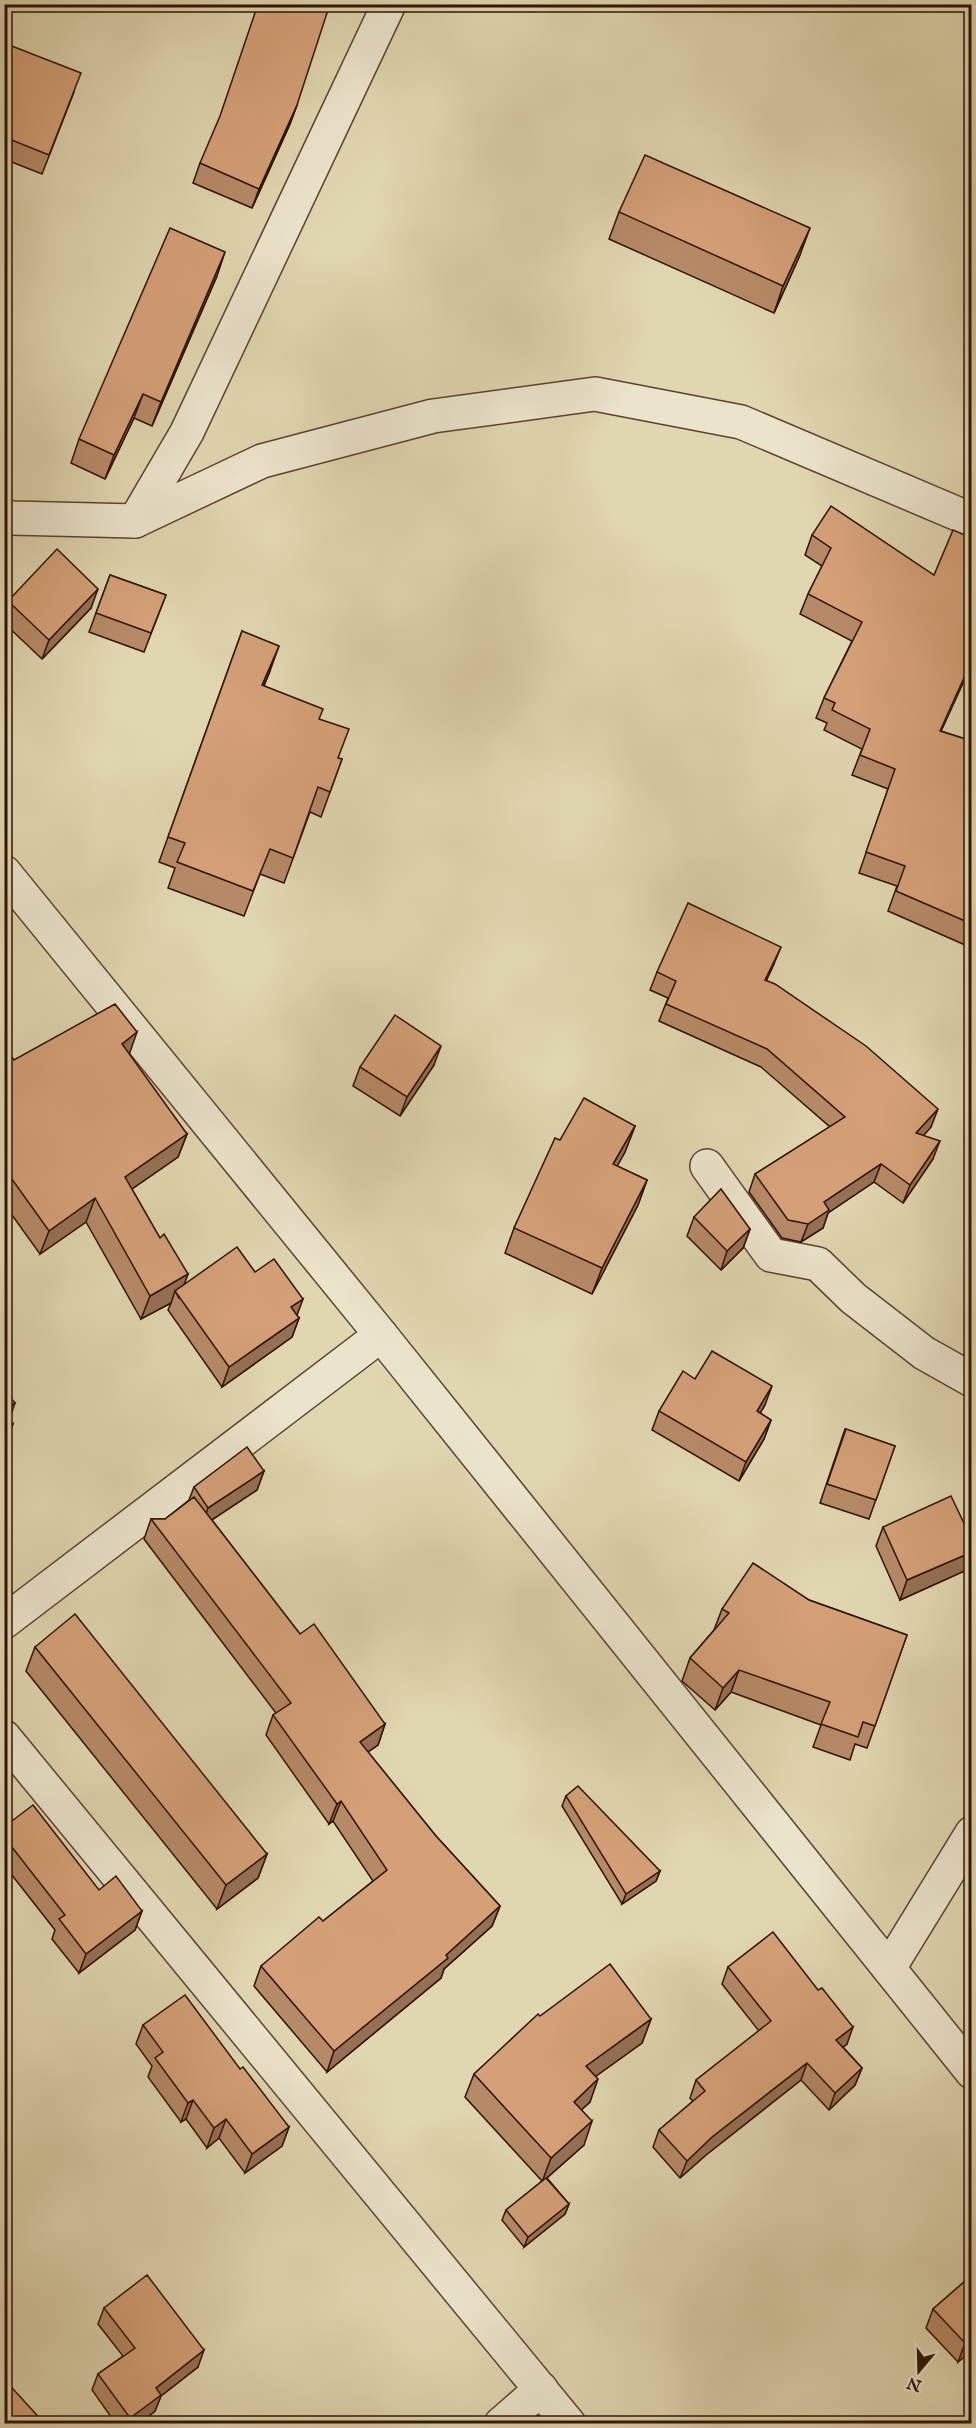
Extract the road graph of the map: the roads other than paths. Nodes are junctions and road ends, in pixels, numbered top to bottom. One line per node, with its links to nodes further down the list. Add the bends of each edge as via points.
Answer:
1 (389, 4): 4 (street, via 187,432)
2 (4, 516): 4 (street)
3 (972, 520): 4 (street, via 741,422 596,394 433,416 262,461)
4 (135, 521)
5 (4, 872): 7 (street)
6 (707, 1166): 8 (street, via 771,1255 818,1264 853,1298 924,1353)
7 (381, 1335): 9 (street); 12 (street)
8 (972, 1380)
9 (4, 1622)
10 (4, 1737): 14 (street)
11 (972, 1833): 12 (street)
12 (889, 1968): 13 (street)
13 (972, 2072)
14 (540, 2389): 15 (street); 16 (street)
15 (501, 2424)
16 (568, 2424)

